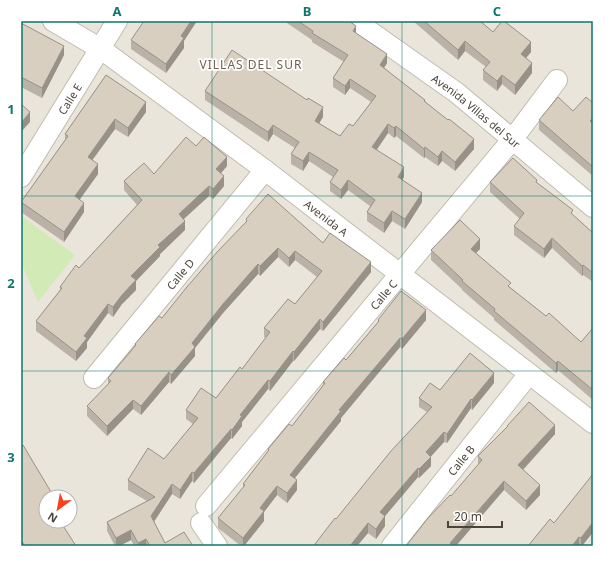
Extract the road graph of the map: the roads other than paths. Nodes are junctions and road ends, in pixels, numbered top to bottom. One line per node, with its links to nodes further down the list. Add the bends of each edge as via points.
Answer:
1 (53, 21): 4 (street, Avenida A)
2 (117, 21): 4 (street, Calle E)
3 (355, 21): 6 (street, Avenida Villas del Sur, via 457,93)
4 (101, 49): 7 (street, Avenida A); 8 (street, Calle E)
5 (557, 80): 6 (street, Calle C)
6 (512, 140): 9 (street, Avenida Villas del Sur); 10 (street, Calle C)
7 (265, 170): 10 (street, Avenida A); 12 (street, Calle D)
8 (21, 176)
9 (593, 207)
10 (400, 273): 11 (street, Avenida A); 14 (street, Calle C, via 203,514)
11 (529, 374): 13 (street, Avenida A); 15 (street, Calle B)
12 (94, 378)
13 (593, 423)
14 (217, 546)
15 (392, 546)

